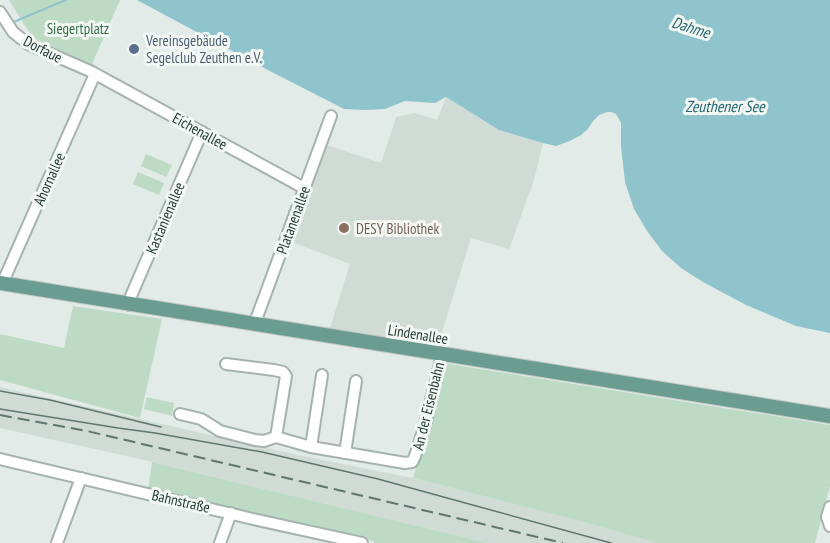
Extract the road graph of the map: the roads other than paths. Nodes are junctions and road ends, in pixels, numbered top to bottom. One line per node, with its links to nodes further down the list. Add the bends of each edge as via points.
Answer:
1 (1, 13): 2 (street, Dorfaue, via 13,33 28,45)
2 (95, 74): 4 (street, Eichenallee); 6 (street, Ahornallee)
3 (331, 116): 5 (street, Platanenallee)
4 (202, 132): 5 (street, Eichenallee); 7 (street, Kastanienallee)
5 (304, 188): 8 (street, Platanenallee)
6 (1, 285): 7 (main road, Lindenallee)
7 (129, 304): 8 (main road, Lindenallee)
8 (256, 324): 9 (main road, Lindenallee)
9 (441, 354): 14 (main road, Lindenallee); 17 (street, An der Eisenbahn, via 412,462)
10 (226, 364): 15 (street, via 274,370 286,376)
11 (322, 375): 16 (street)
12 (356, 381): 17 (street)
13 (180, 414): 15 (street, An der Eisenbahn, via 201,419 220,432 264,441)
14 (830, 416)
15 (276, 437): 16 (street, An der Eisenbahn)
16 (311, 447): 17 (street, An der Eisenbahn)
17 (345, 453)
18 (0, 459): 19 (street, Bahnstraße)
19 (81, 478): 21 (street, Bahnstraße); 23 (street)
20 (830, 507): 22 (street)
21 (231, 513): 24 (street); 25 (street, Bahnstraße)
22 (830, 526)
23 (57, 543)
24 (220, 543)
25 (362, 543)

